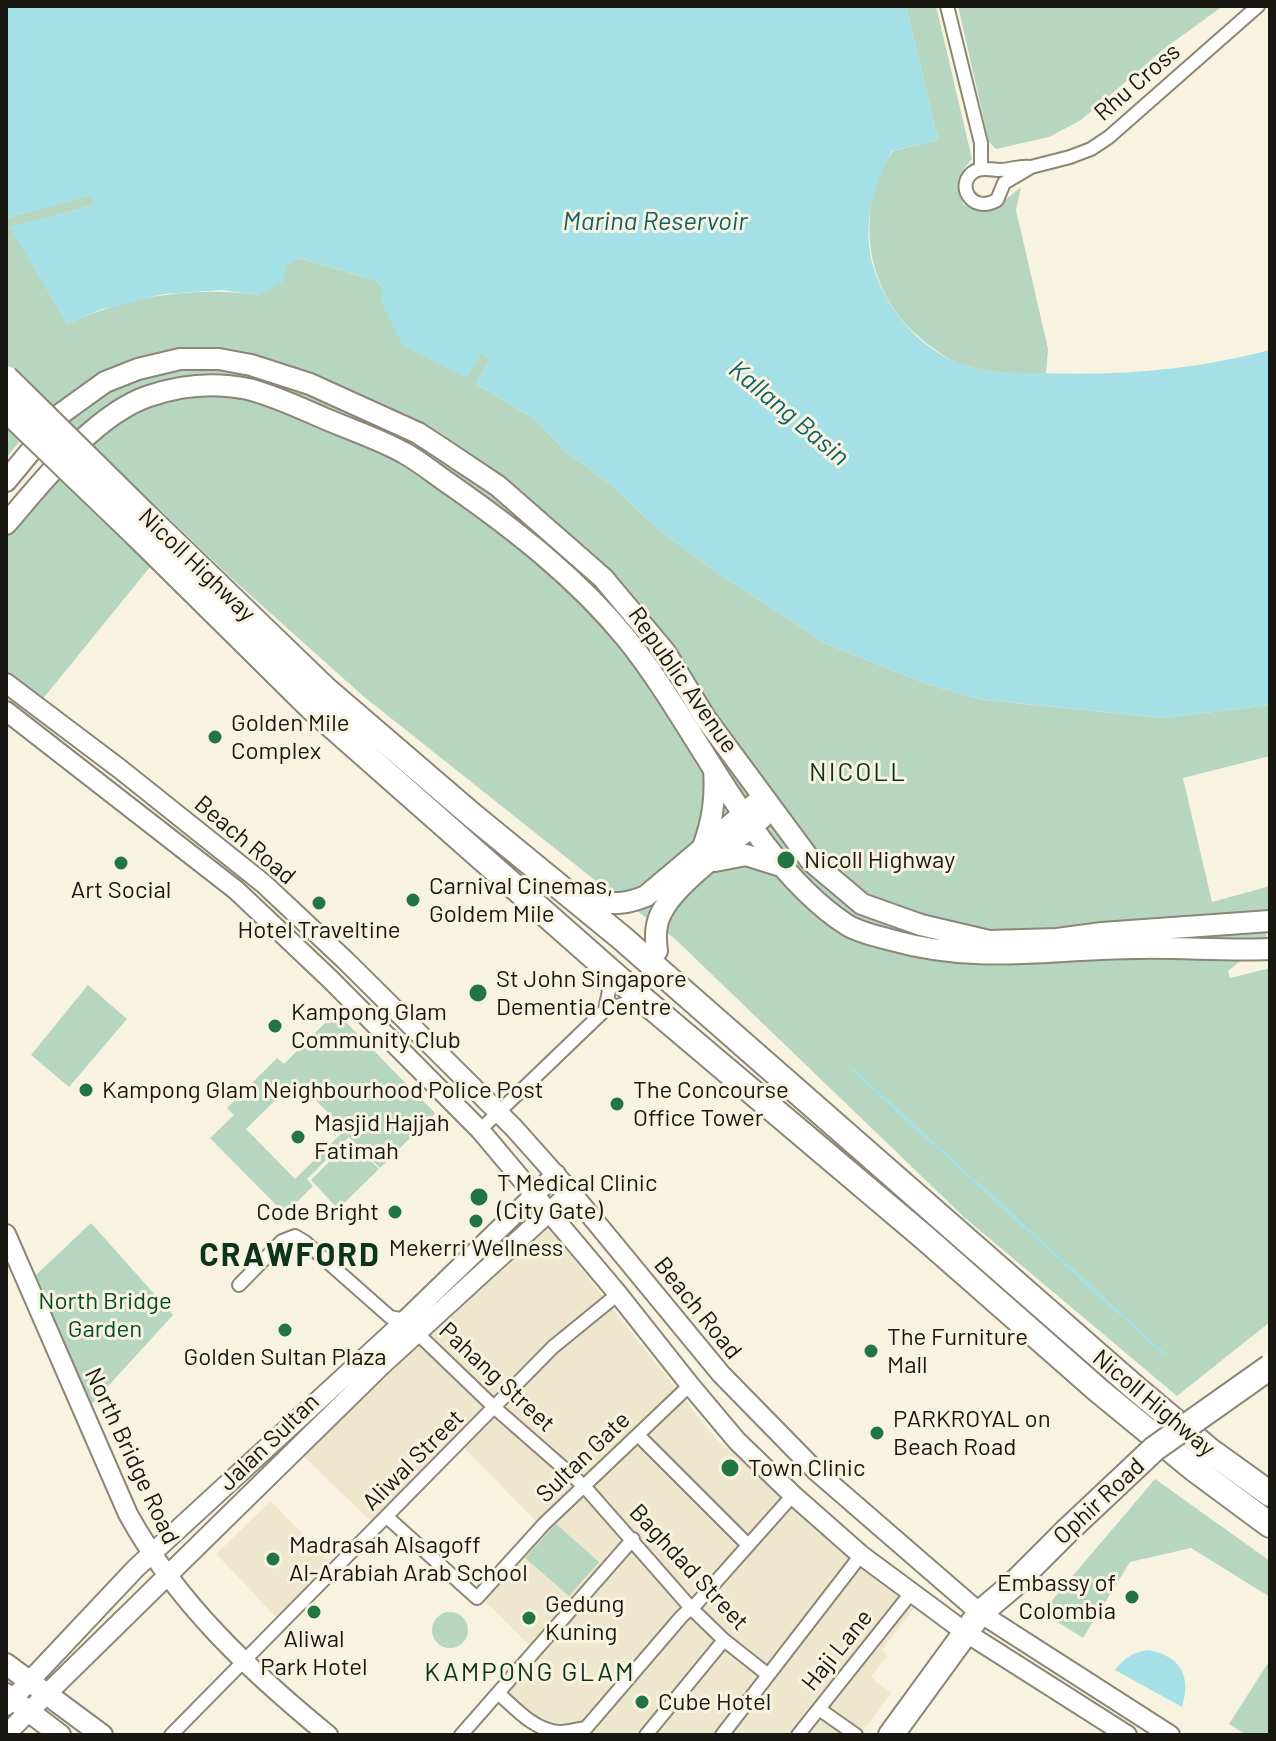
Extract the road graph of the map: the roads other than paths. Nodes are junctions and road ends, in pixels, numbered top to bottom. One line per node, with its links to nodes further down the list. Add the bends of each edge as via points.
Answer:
1 (947, 6): 4 (street, via 981,143)
2 (1258, 6): 3 (street, Rhu Cross, via 1109,137 1091,149)
3 (1031, 167): 4 (street, Rhu Cross); 4 (street, Rhu Cross, via 1004,183 989,205 971,200 966,192 966,181)
4 (981, 169)
5 (6, 378): 9 (highway, Nicoll Highway, bridge)
6 (6, 409): 9 (highway, Nicoll Highway, bridge)
7 (6, 481): 13 (main road, Republic Avenue, via 62,413 105,382 138,369 180,359 219,359 310,384 441,448 498,486 603,578 665,652)
8 (6, 524): 12 (main road, Republic Avenue, via 91,431 146,397 213,385 282,400 406,454 499,519 627,639)
9 (142, 526): 14 (highway, Nicoll Highway); 22 (highway, Nicoll Highway, via 312,708)
10 (6, 683): 25 (main road, Beach Road, via 264,884)
11 (6, 711): 26 (main road, Beach Road, via 236,890)
12 (714, 768): 15 (main road, Republic Avenue); 16 (main road, via 716,790)
13 (767, 803): 15 (main road); 19 (main road, Republic Avenue, via 811,861 862,904 952,934 989,941 1057,939)
14 (473, 816): 18 (highway); 29 (highway, Nicoll Highway)
15 (749, 819): 16 (main road); 17 (main road, Republic Avenue)
16 (705, 857): 17 (main road, via 746,855); 18 (main road, via 629,903); 21 (main road, via 665,906 656,931)
17 (784, 867): 20 (main road, Republic Avenue, via 850,928 921,948 991,955)
18 (594, 900): 21 (highway)
19 (1270, 921)
20 (1270, 949)
21 (657, 951): 29 (highway, via 764,1042)
22 (596, 959): 23 (highway, Nicoll Highway); 24 (street, via 609,991)
23 (649, 1005): 24 (street); 48 (highway, Nicoll Highway, via 1098,1390)
24 (605, 1010): 27 (street)
25 (471, 1084): 26 (main road, via 468,1097); 27 (main road, Beach Road)
26 (452, 1102): 28 (main road, Beach Road)
27 (499, 1112): 28 (street); 30 (main road, Beach Road)
28 (480, 1130): 32 (main road, Beach Road)
29 (864, 1149): 45 (highway, Nicoll Highway, via 1209,1450)
30 (556, 1174): 31 (main road, Beach Road); 32 (main road, Jalan Sultan)
31 (571, 1192): 33 (main road, Jalan Sultan); 38 (main road, Beach Road)
32 (535, 1194): 33 (main road, Beach Road); 37 (main road, Jalan Sultan)
33 (550, 1211): 36 (main road, Beach Road); 37 (main road, Jalan Sultan)
34 (6, 1234): 51 (main road, North Bridge Road)
35 (239, 1285): 37 (street, Pahang Street, via 282,1241 295,1236)
36 (618, 1294): 39 (main road, Beach Road); 42 (street, Aliwal Street, via 553,1347)
37 (405, 1331): 42 (street, Pahang Street); 51 (main road, Jalan Sultan); 53 (main road, Jalan Sultan)
38 (685, 1333): 39 (main road, via 669,1338); 56 (main road, Beach Road, via 816,1471)
39 (661, 1352): 41 (main road, Beach Road)
40 (1270, 1367): 56 (highway, Ophir Road, bridge, via 1154,1449)
41 (690, 1385): 43 (street, Sultan Gate); 46 (main road, Beach Road)
42 (495, 1408): 44 (street, Pahang Street); 47 (street, Aliwal Street)
43 (638, 1435): 44 (street, Sultan Gate); 50 (street)
44 (584, 1486): 47 (street, Sultan Gate, via 477,1598); 49 (street, Baghdad Street)
45 (1270, 1494)
46 (793, 1495): 50 (street); 52 (main road, Beach Road)
47 (387, 1517): 59 (street, Aliwal Street)
48 (1270, 1525)
49 (633, 1539): 55 (street, Baghdad Street); 63 (street)
50 (748, 1545): 55 (street)
51 (150, 1555): 53 (main road, North Bridge Road); 62 (main road, Jalan Sultan)
52 (861, 1555): 54 (main road, Beach Road); 61 (street)
53 (166, 1575): 59 (main road, North Bridge Road); 62 (main road, Jalan Sultan)
54 (911, 1593): 57 (main road, Beach Road); 65 (street, Haji Lane)
55 (691, 1608): 58 (street, Baghdad Street); 66 (street)
56 (980, 1613): 57 (highway, Ophir Road); 79 (main road, Beach Road)
57 (965, 1632): 77 (highway, Ophir Road); 78 (main road, Beach Road)
58 (724, 1640): 61 (street, Baghdad Street); 73 (street)
59 (244, 1662): 68 (main road, North Bridge Road); 71 (street, Aliwal Street)
60 (6, 1664): 62 (main road)
61 (767, 1674): 74 (street)
62 (37, 1688): 64 (main road, Jalan Sultan); 70 (main road)
63 (498, 1693): 66 (street, via 532,1722 558,1732); 72 (street)
64 (13, 1703): 67 (main road, Jalan Sultan); 69 (main road)
65 (819, 1709): 75 (street, Haji Lane); 76 (street)
66 (591, 1732)
67 (6, 1734)
68 (325, 1734)
69 (60, 1735)
70 (102, 1735)
71 (171, 1735)
72 (461, 1735)
73 (646, 1735)
74 (722, 1735)
75 (798, 1735)
76 (856, 1735)
77 (891, 1735)
78 (1127, 1735)
79 (1170, 1735)

